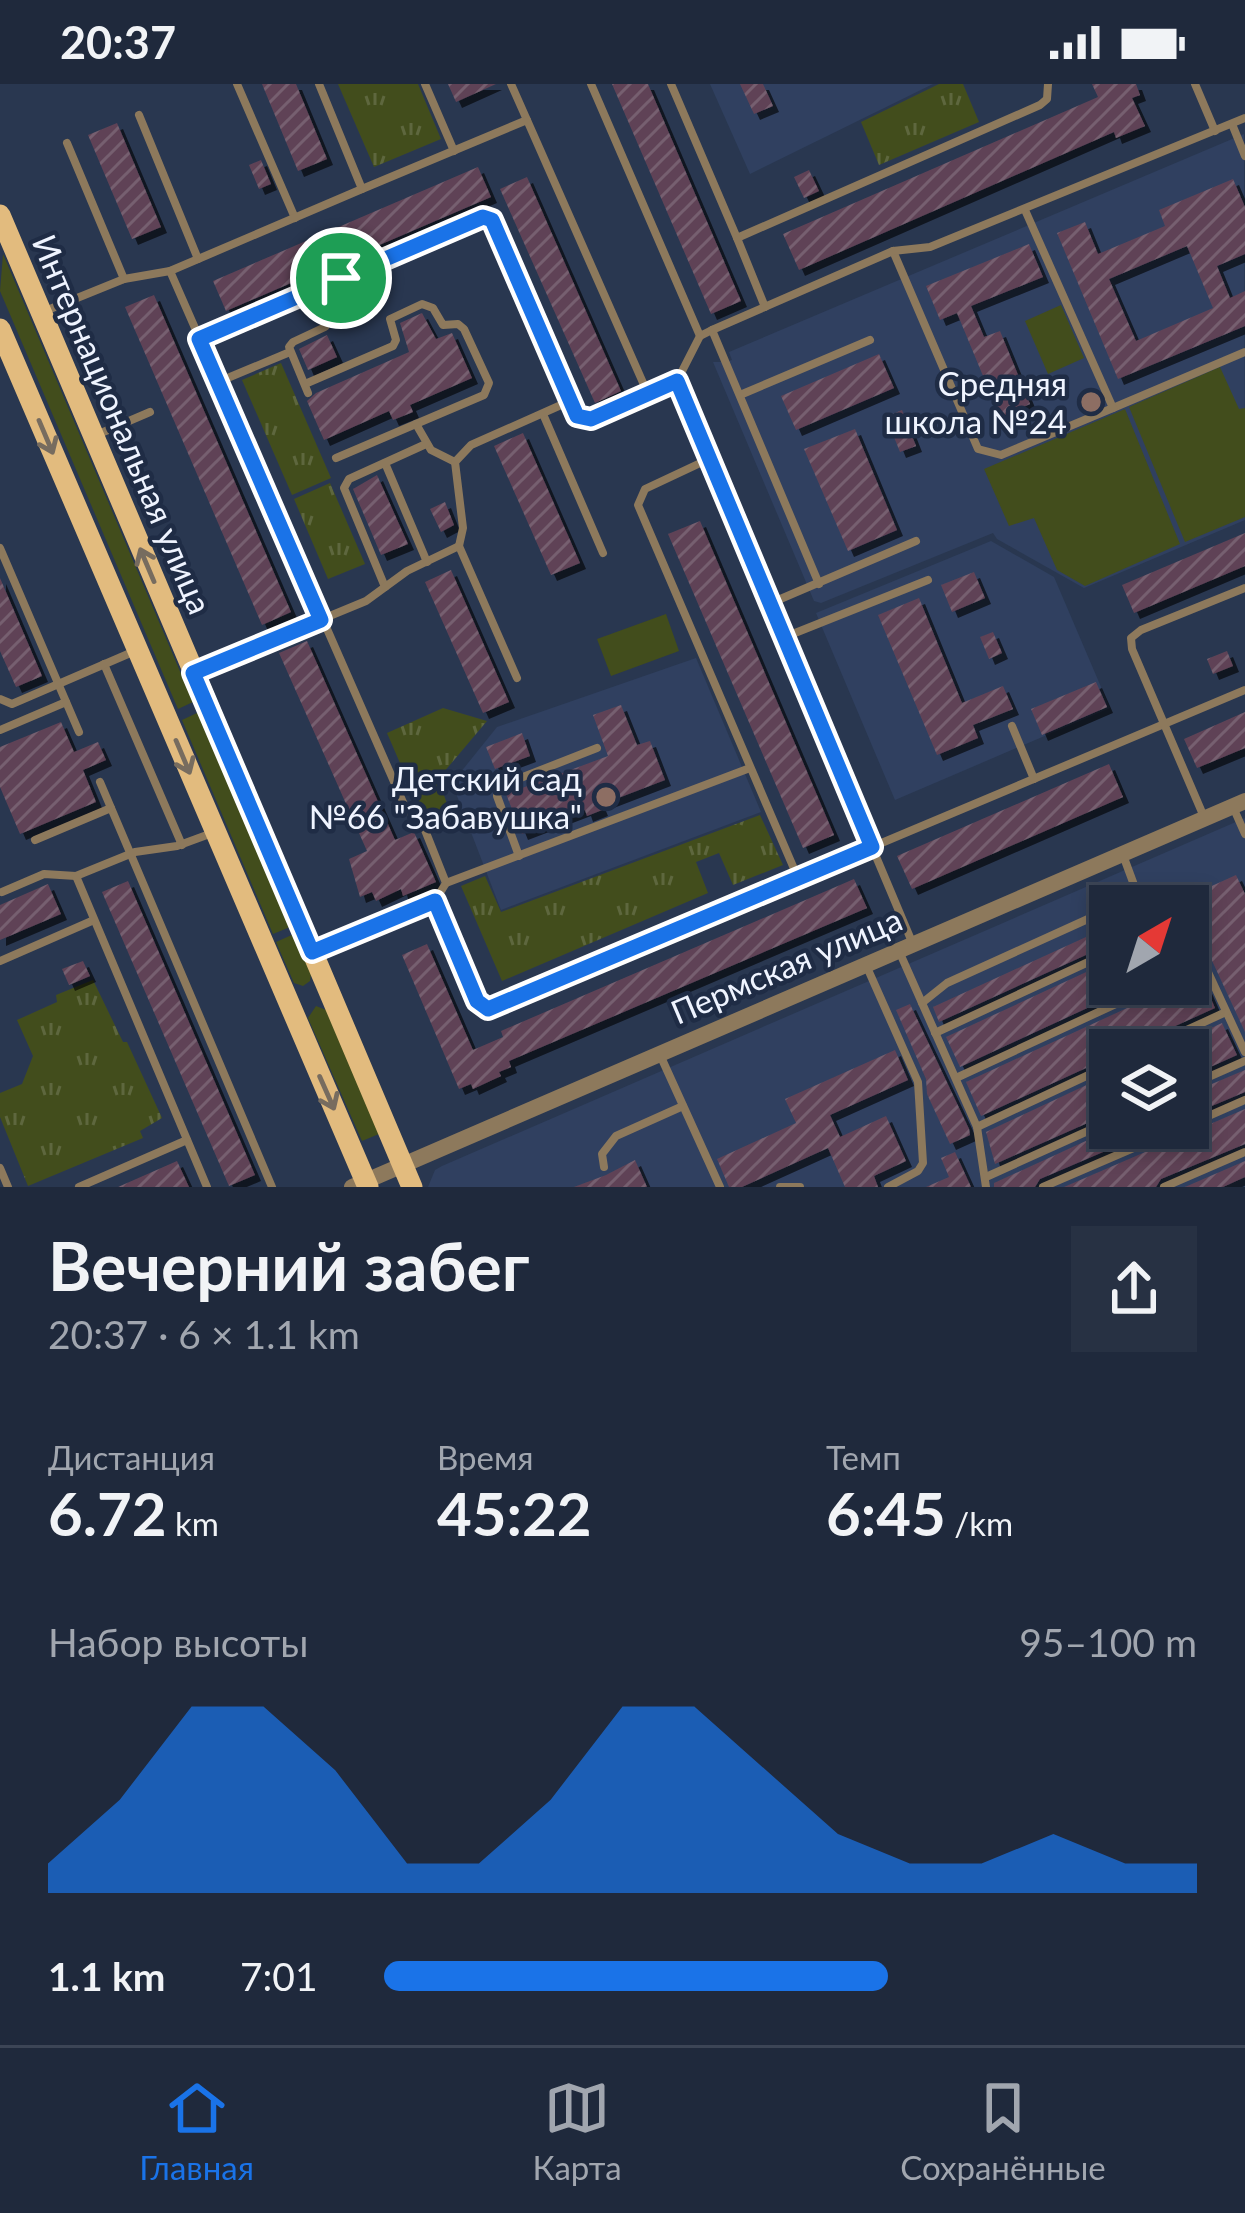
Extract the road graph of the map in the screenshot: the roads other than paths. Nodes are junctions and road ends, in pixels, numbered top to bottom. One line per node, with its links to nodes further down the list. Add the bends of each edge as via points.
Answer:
1 (238, 84): 19 (lane)
2 (320, 84): 17 (lane)
3 (425, 84): 15 (lane)
4 (512, 84): 11 (lane)
5 (591, 84): 31 (lane)
6 (671, 84): 21 (lane)
7 (1048, 84): 21 (lane, via 1040,105)
8 (1195, 84): 13 (lane)
9 (139, 115): 23 (lane)
10 (1245, 118): 12 (lane)
11 (527, 120): 15 (lane); 38 (lane)
12 (1232, 124): 13 (lane); 16 (lane)
13 (1214, 130): 18 (lane)
14 (67, 143): 25 (lane)
15 (454, 151): 17 (lane)
16 (1245, 156)
17 (362, 190): 19 (lane)
18 (1024, 210): 22 (lane, via 930,247); 41 (lane)
19 (295, 218): 23 (lane)
20 (2, 227): 27 (main road, Интернациональная улица)
21 (737, 238): 26 (lane)
22 (893, 251): 26 (lane); 41 (lane, via 977,448 1001,455)
23 (199, 259): 24 (lane)
24 (170, 271): 25 (lane); 32 (lane)
25 (124, 279): 27 (lane)
26 (765, 307): 30 (lane)
27 (41, 313): 45 (main road, Интернациональная улица)
28 (325, 327): 34 (lane, via 292,342)
29 (0, 331): 63 (main road, one-way to 63)
30 (712, 331): 31 (lane); 39 (lane)
31 (700, 337): 36 (lane)
32 (199, 339): 37 (lane); 40 (lane, via 483,217 492,220)
33 (871, 340): 39 (lane)
34 (290, 352): 37 (lane); 44 (lane, via 307,388 393,346 390,320 427,304 443,326 464,328 489,387)
35 (1245, 352): 41 (lane)
36 (677, 381): 38 (lane); 48 (lane)
37 (218, 382): 61 (lane)
38 (648, 394): 40 (lane, via 591,419 577,416)
39 (740, 395): 57 (lane)
40 (570, 401): 43 (lane)
41 (1113, 408)
42 (150, 412): 45 (lane)
43 (543, 414): 49 (lane, via 471,445); 54 (lane)
44 (416, 424): 46 (lane); 47 (lane)
45 (93, 437): 65 (main road, Интернациональная улица, one-way to 45)
46 (426, 444): 49 (lane); 50 (lane)
47 (336, 458)
48 (711, 458): 60 (lane); 76 (lane, via 645,489 638,505)
49 (455, 462): 52 (lane)
50 (385, 463): 55 (lane); 58 (lane, via 350,479 344,491)
51 (916, 542): 57 (lane)
52 (459, 546): 55 (lane); 66 (lane)
53 (0, 548): 67 (lane)
54 (603, 553)
55 (428, 562): 58 (lane)
56 (928, 580): 62 (lane)
57 (819, 584): 60 (lane)
58 (386, 587): 61 (lane)
59 (1245, 588): 71 (lane, via 1132,638)
60 (771, 603): 62 (lane)
61 (321, 620): 65 (lane); 92 (lane)
62 (785, 638): 86 (lane)
63 (138, 649): 64 (lane); 82 (main road, one-way to 82)
64 (104, 664): 67 (lane); 85 (lane)
65 (193, 673): 99 (main road, Интернациональная улица)
66 (518, 678)
67 (58, 684): 69 (lane, via 12,704); 70 (lane)
68 (1245, 690): 71 (lane)
69 (0, 698)
70 (66, 702): 73 (lane); 74 (lane)
71 (1164, 724): 77 (lane); 81 (lane)
72 (1012, 726): 77 (lane)
73 (0, 730)
74 (80, 732)
75 (597, 748): 89 (lane, via 500,786)
76 (750, 768): 89 (lane); 91 (lane)
77 (1034, 779): 86 (lane)
78 (100, 782): 80 (lane)
79 (1239, 803): 81 (street, Пермская улица); 83 (lane)
80 (111, 808): 84 (lane); 87 (lane)
81 (1204, 818): 88 (street, Пермская улица)
82 (215, 832): 85 (lane); 106 (main road)
83 (1245, 834)
84 (35, 840)
85 (182, 845): 87 (lane)
86 (872, 847): 91 (lane); 98 (lane)
87 (130, 854): 90 (lane); 132 (lane)
88 (1122, 854): 93 (lane); 98 (street, Пермская улица)
89 (519, 856): 92 (lane)
90 (76, 876): 94 (lane, via 44,874); 97 (lane)
91 (799, 878): 95 (lane, via 495,1009 477,1001)
92 (446, 883): 95 (lane)
93 (1134, 885)
94 (1, 891)
95 (435, 901): 99 (lane)
96 (1089, 919): 105 (lane, via 947,983)
97 (94, 920): 100 (lane); 121 (lane)
98 (906, 947): 102 (street, Пермская улица); 105 (lane)
99 (312, 952): 104 (main road, Интернациональная улица)
100 (0, 961)
101 (1089, 962): 110 (lane)
102 (865, 964): 111 (street, Пермская улица); 137 (lane, via 920,1092 923,1163)
103 (1209, 974): 108 (lane)
104 (328, 988): 106 (main road); 124 (main road, Интернациональная улица)
105 (922, 1003): 110 (lane)
106 (289, 1005): 128 (main road, one-way to 128)
107 (1114, 1005): 115 (lane)
108 (1226, 1012): 109 (lane); 112 (lane)
109 (1189, 1029)
110 (935, 1033): 115 (lane)
111 (659, 1053): 117 (lane); 124 (street, Пермская улица)
112 (1245, 1056): 114 (lane)
113 (1089, 1075): 119 (lane)
114 (1209, 1075)
115 (956, 1078): 119 (lane)
116 (1245, 1100): 118 (lane)
117 (683, 1106): 125 (lane, via 610,1140); 134 (lane)
118 (1209, 1115)
119 (977, 1126): 127 (lane)
120 (1089, 1131): 127 (lane)
121 (187, 1140): 130 (lane); 131 (lane)
122 (1131, 1149): 138 (lane)
123 (1245, 1152): 139 (lane)
124 (404, 1165): 128 (street, Пермская улица); 133 (main road, Интернациональная улица)
125 (604, 1167)
126 (0, 1168): 129 (lane)
127 (986, 1182)
128 (362, 1185)
129 (8, 1187)
130 (79, 1187)
131 (207, 1187)
132 (272, 1187)
133 (412, 1187)
134 (720, 1187)
135 (780, 1187): 136 (lane)
136 (800, 1187)
137 (887, 1187)
138 (1043, 1187)
139 (1164, 1187)

